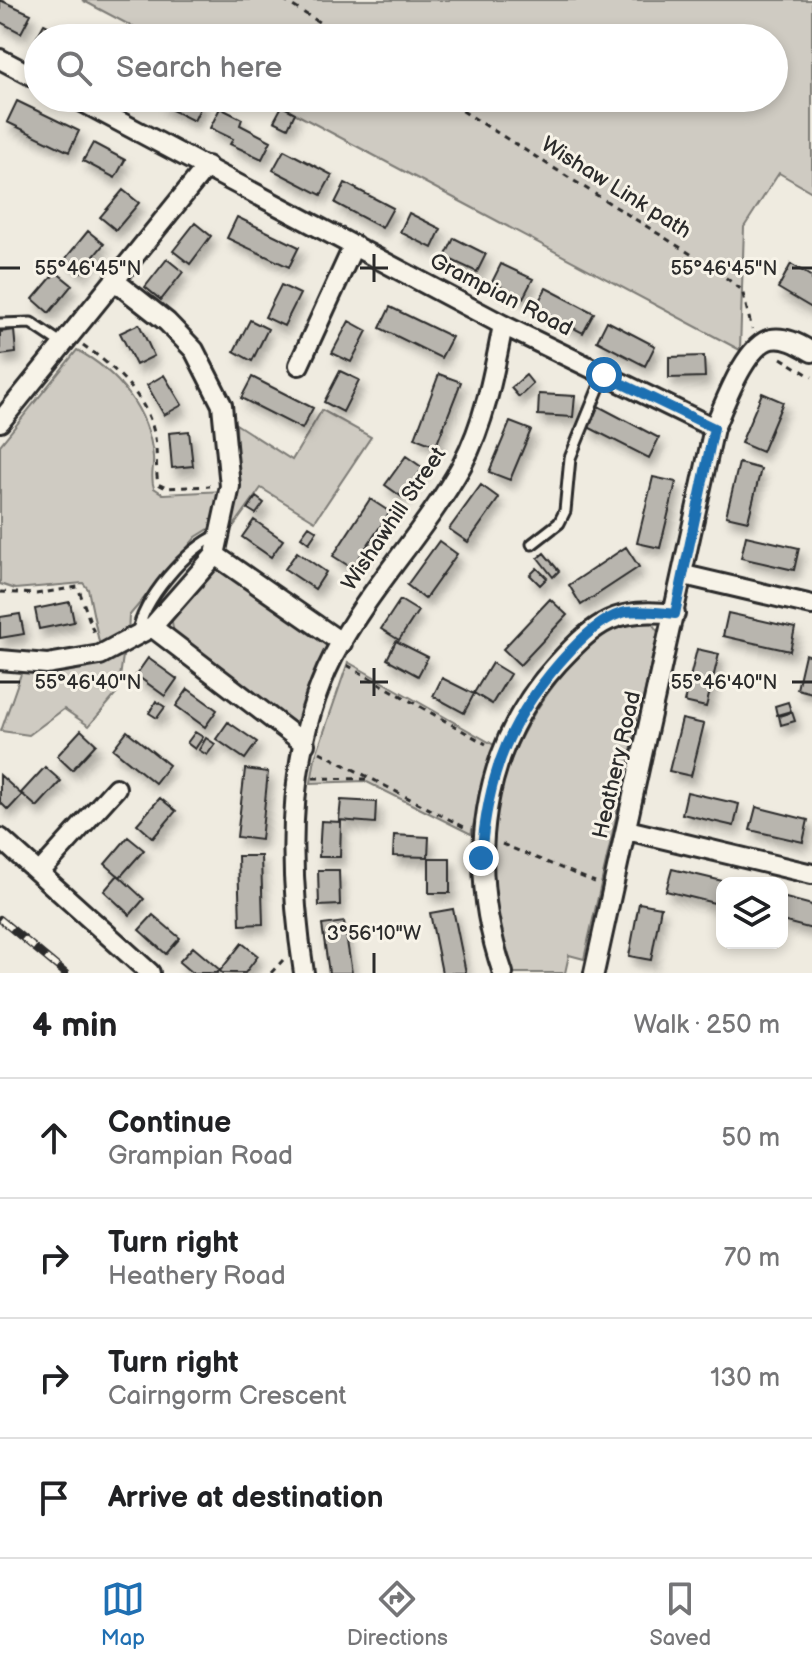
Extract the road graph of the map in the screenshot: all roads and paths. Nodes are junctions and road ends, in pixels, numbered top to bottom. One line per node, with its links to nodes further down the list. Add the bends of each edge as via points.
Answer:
1 (283, 0): 2 (path)
2 (322, 24)
3 (0, 59): 4 (street)
4 (24, 72)
5 (102, 112): 7 (street, Grampian Road)
6 (464, 112): 11 (path, Wishaw Link path, via 713,268 742,290)
7 (207, 166): 8 (street, Grampian Road); 9 (street)
8 (354, 245): 12 (street, Grampian Road); 16 (street)
9 (116, 282): 13 (street); 21 (street, via 167,322 210,376 222,405)
10 (0, 324): 13 (lane, via 31,323)
11 (750, 324)
12 (503, 325): 17 (street, Grampian Road); 30 (street, Wishawhill Street, via 493,381 463,463)
13 (67, 341): 19 (street); 21 (path, via 110,364 137,396 154,431 158,484)
14 (758, 345): 15 (street, via 787,339); 18 (path); 20 (street, Heathery Road)
15 (812, 352)
16 (299, 365)
17 (604, 375): 20 (street, Grampian Road); 23 (lane, via 570,458 565,511 559,523)
18 (812, 377)
19 (0, 422)
20 (714, 428): 25 (street, Heathery Road)
21 (230, 486): 22 (street)
22 (220, 534): 24 (street); 29 (lane, via 198,544 141,612)
23 (532, 544)
24 (215, 555): 29 (street); 30 (street)
25 (684, 575): 27 (street); 28 (street, Heathery Road)
26 (0, 592): 31 (path, via 36,594 78,587)
27 (812, 605)
28 (675, 614): 34 (street, via 624,612 582,637 525,704); 38 (street, Heathery Road)
29 (145, 631): 31 (street); 33 (street)
30 (337, 650): 33 (street, Wishawhill Street); 34 (path)
31 (100, 655): 32 (street, via 47,664)
32 (0, 660)
33 (305, 744): 35 (street, Wishawhill Street); 36 (path)
34 (500, 752): 39 (street)
35 (298, 778): 36 (path); 45 (street, Wishawhill Street, via 294,860)
36 (370, 779): 39 (path)
37 (116, 788): 41 (street)
38 (627, 830): 42 (street); 43 (street, Heathery Road)
39 (482, 836): 43 (path); 46 (street, via 485,909)
40 (0, 838): 41 (street)
41 (40, 872): 44 (street)
42 (812, 874)
43 (613, 889): 47 (street, Heathery Road)
44 (150, 973)
45 (304, 973)
46 (503, 973)
47 (594, 973)

